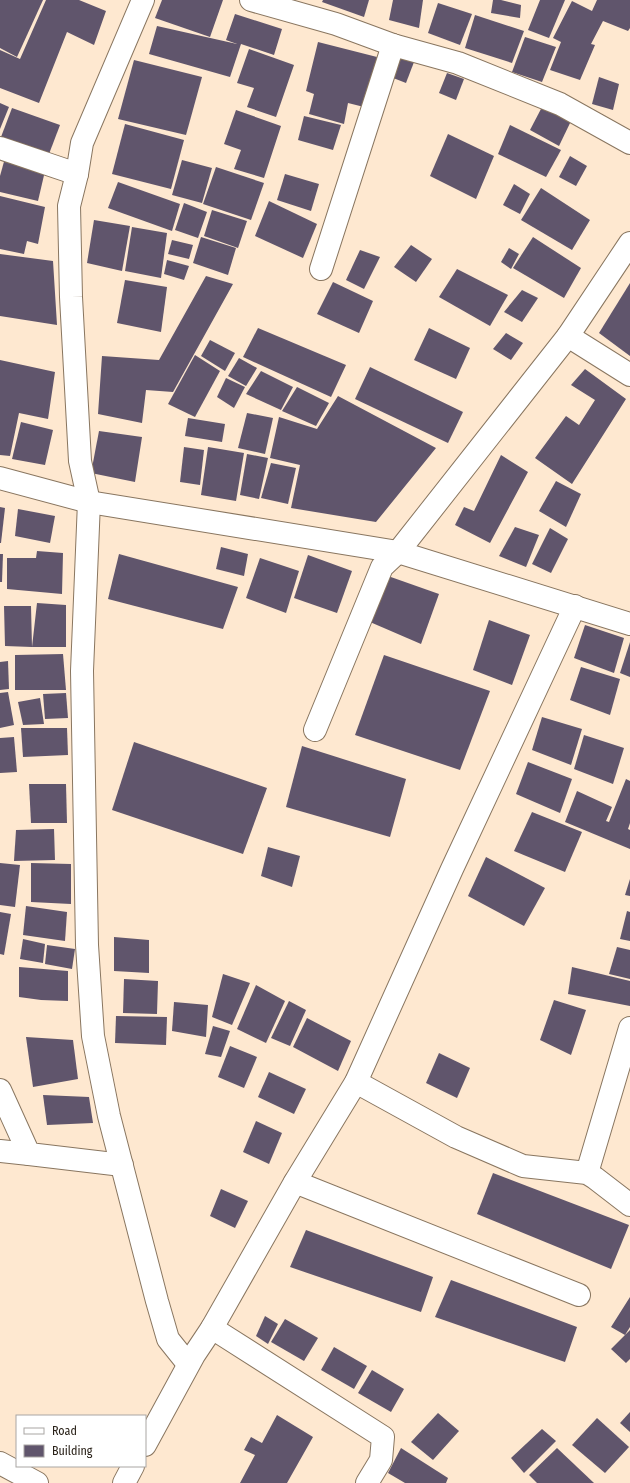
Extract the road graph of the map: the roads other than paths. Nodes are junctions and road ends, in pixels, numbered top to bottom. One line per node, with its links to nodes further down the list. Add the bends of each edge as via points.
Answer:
1 (143, 0): 6 (street, via 82,143)
2 (251, 0): 3 (street, via 336,24)
3 (393, 45): 4 (street, via 458,63 560,104); 8 (street)
4 (630, 143)
5 (0, 148): 6 (street)
6 (77, 174): 12 (street, via 70,206 71,297 80,461)
7 (630, 243): 9 (street)
8 (321, 269)
9 (568, 336): 10 (street); 13 (street)
10 (630, 375)
11 (0, 478): 12 (street)
12 (89, 502): 13 (street); 22 (street, via 82,671 87,945 93,1036)
13 (398, 552): 14 (street); 16 (street, via 382,567)
14 (575, 606): 15 (street); 18 (street)
15 (630, 624)
16 (315, 730)
17 (630, 1028): 23 (street)
18 (356, 1082): 23 (street, via 456,1137 523,1166); 24 (street)
19 (0, 1090): 21 (street)
20 (0, 1151): 21 (street)
21 (28, 1154): 22 (street)
22 (122, 1166): 28 (street, via 168,1339)
23 (587, 1174): 25 (street)
24 (295, 1182): 26 (street); 27 (street)
25 (630, 1205)
26 (579, 1296)
27 (212, 1328): 28 (street); 34 (street, via 383,1437 381,1460)
28 (188, 1364): 29 (street)
29 (146, 1443)
30 (0, 1463): 32 (street)
31 (133, 1467): 33 (street)
32 (37, 1483)
33 (124, 1483)
34 (367, 1483)

